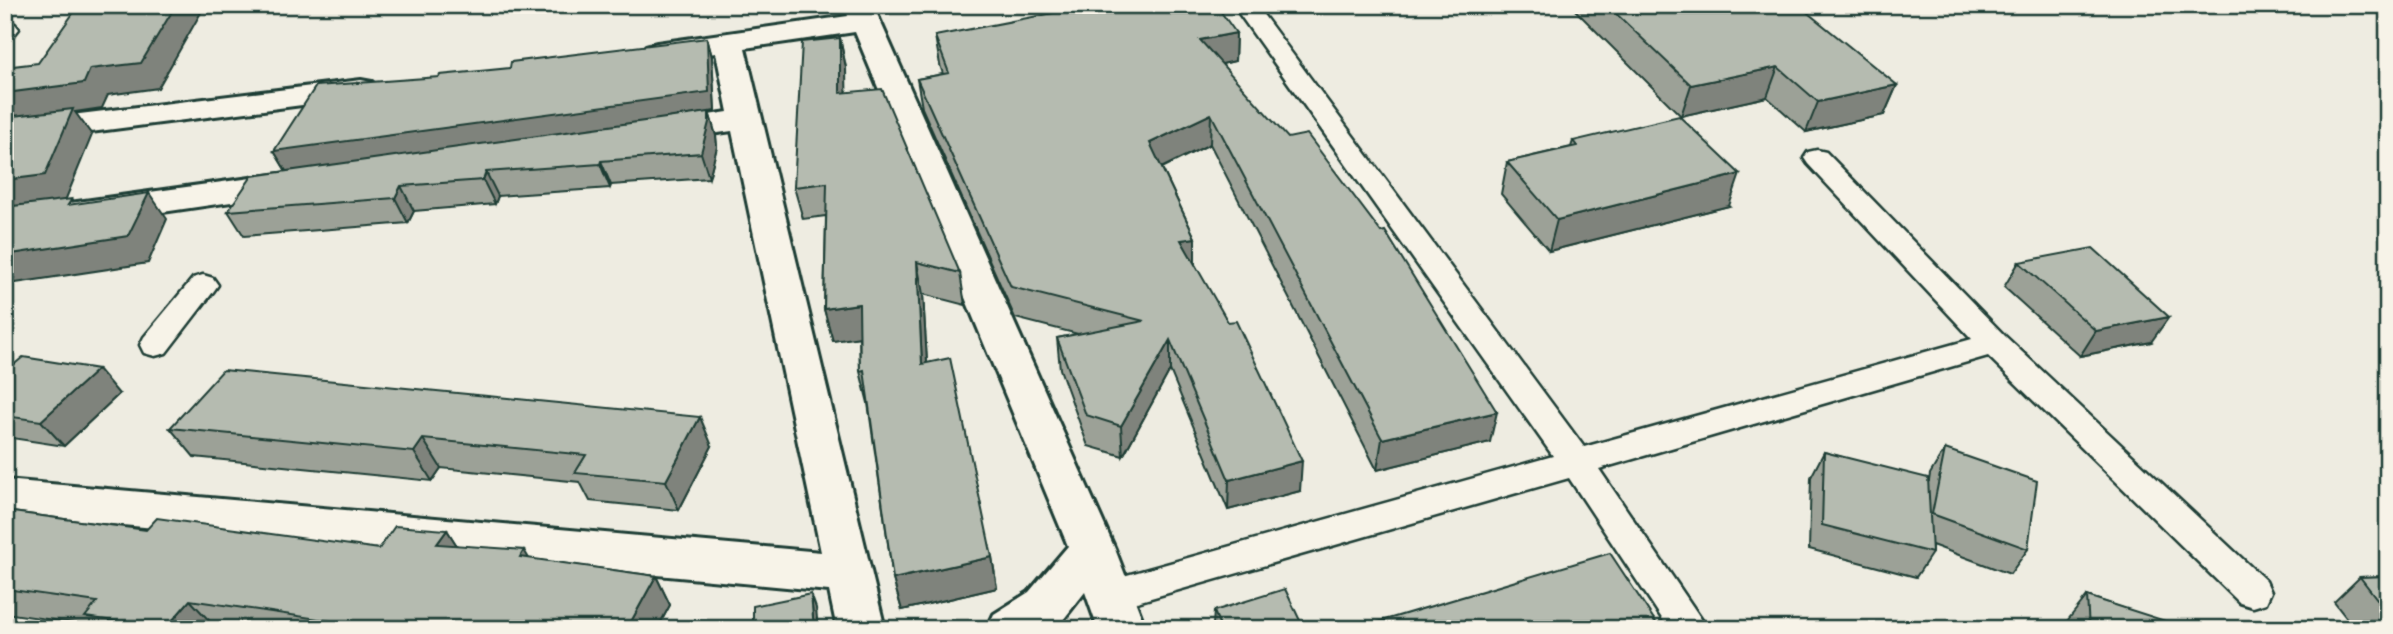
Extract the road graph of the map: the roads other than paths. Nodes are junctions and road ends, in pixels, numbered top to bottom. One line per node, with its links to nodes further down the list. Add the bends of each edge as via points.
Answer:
1 (1244, 5): 15 (lane)
2 (862, 14): 3 (street); 17 (street)
3 (729, 43): 4 (street); 6 (street)
4 (633, 55)
5 (387, 85): 7 (street)
6 (746, 119): 8 (street); 18 (street)
7 (5, 134)
8 (636, 135)
9 (1817, 158): 13 (lane)
10 (321, 180): 11 (street)
11 (5, 225)
12 (203, 285): 14 (lane)
13 (1994, 344): 15 (lane); 19 (lane)
14 (155, 345)
15 (1576, 462): 20 (lane); 23 (lane)
16 (5, 497): 18 (street)
17 (1092, 549): 20 (street); 22 (street, via 1046,606)
18 (849, 574): 21 (street)
19 (2253, 592)
20 (1115, 612)
21 (861, 629)
22 (1011, 629)
23 (1690, 629)

